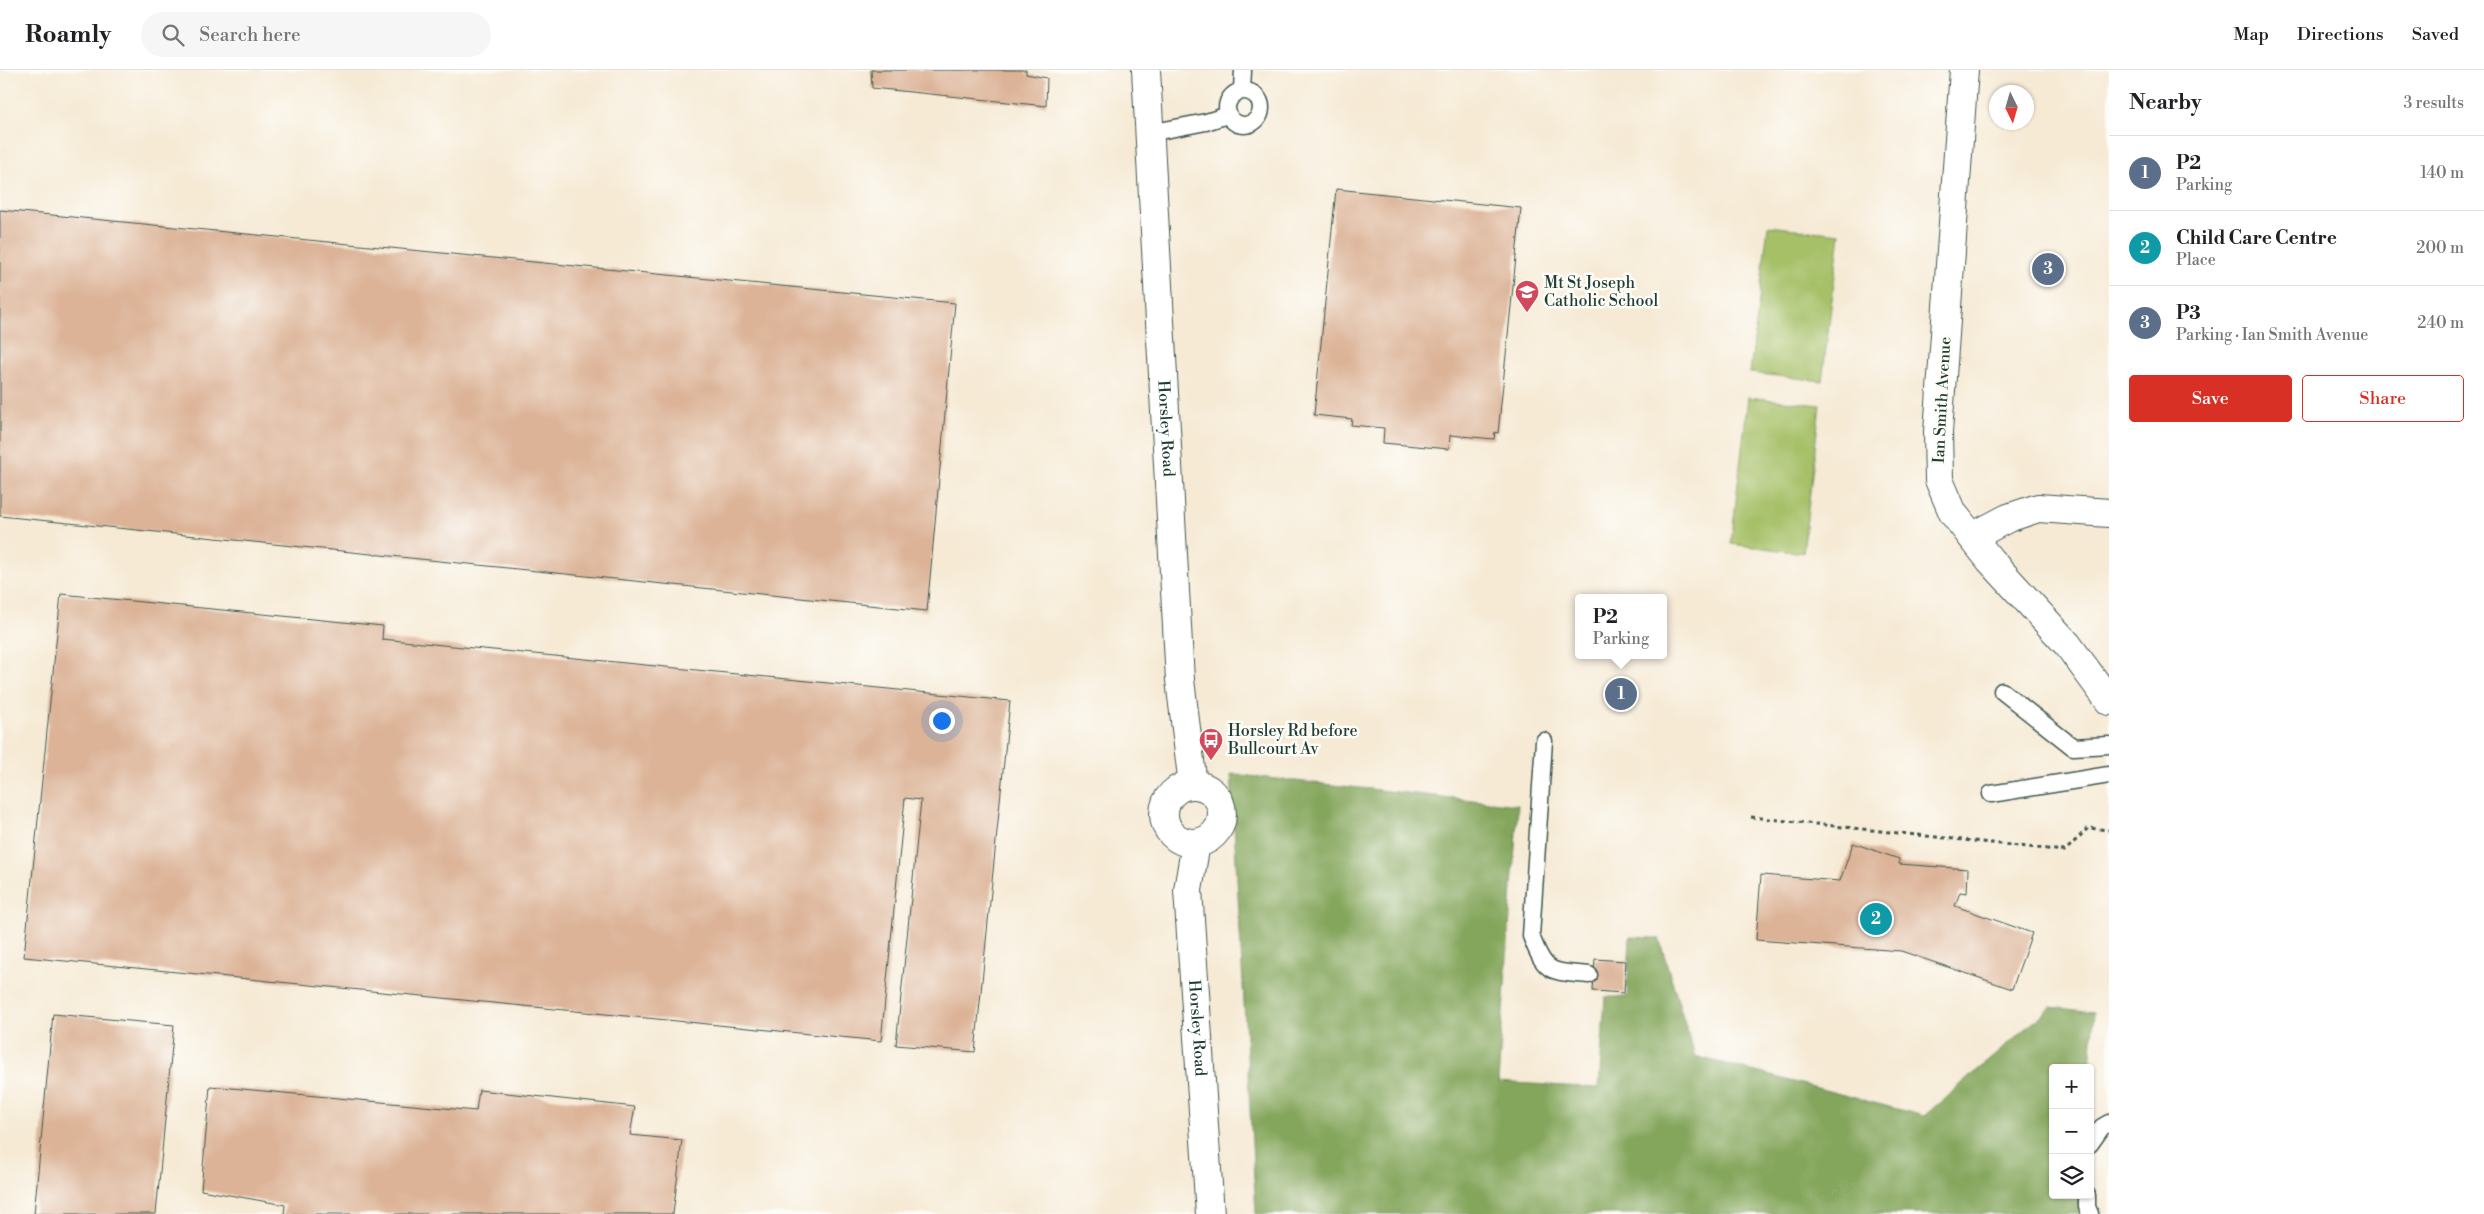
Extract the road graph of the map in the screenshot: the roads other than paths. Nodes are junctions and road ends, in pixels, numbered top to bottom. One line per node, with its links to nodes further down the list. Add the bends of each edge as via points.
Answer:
1 (1146, 70): 6 (main road, Horsley Road)
2 (1243, 70): 4 (lane)
3 (1964, 70): 8 (main road, Ian Smith Avenue, via 1938,432 1939,480 1953,513)
4 (1242, 90): 5 (lane, via 1228,101); 5 (lane, via 1257,95 1262,104 1261,115 1244,125)
5 (1228, 115): 6 (lane)
6 (1149, 133): 14 (main road, Horsley Road, via 1180,680)
7 (2109, 514): 8 (main road, via 2038,508 2008,518)
8 (1972, 537): 10 (main road, Ian Smith Avenue, via 2068,645)
9 (2002, 691): 12 (lane, via 2073,747)
10 (2109, 701)
11 (1544, 741): 17 (lane, via 1531,936 1540,961 1555,971)
12 (2109, 745)
13 (2109, 775): 15 (lane)
14 (1193, 785): 16 (main road, via 1211,792 1222,810 1213,835); 16 (main road, via 1184,787 1169,798 1164,816 1166,825 1178,838)
15 (1991, 794)
16 (1196, 843): 21 (main road, Horsley Road, via 1188,890)
17 (1590, 975)
18 (2109, 1122): 19 (lane)
19 (2094, 1138)
20 (2087, 1199): 22 (lane)
21 (1210, 1214)
22 (2090, 1214)

